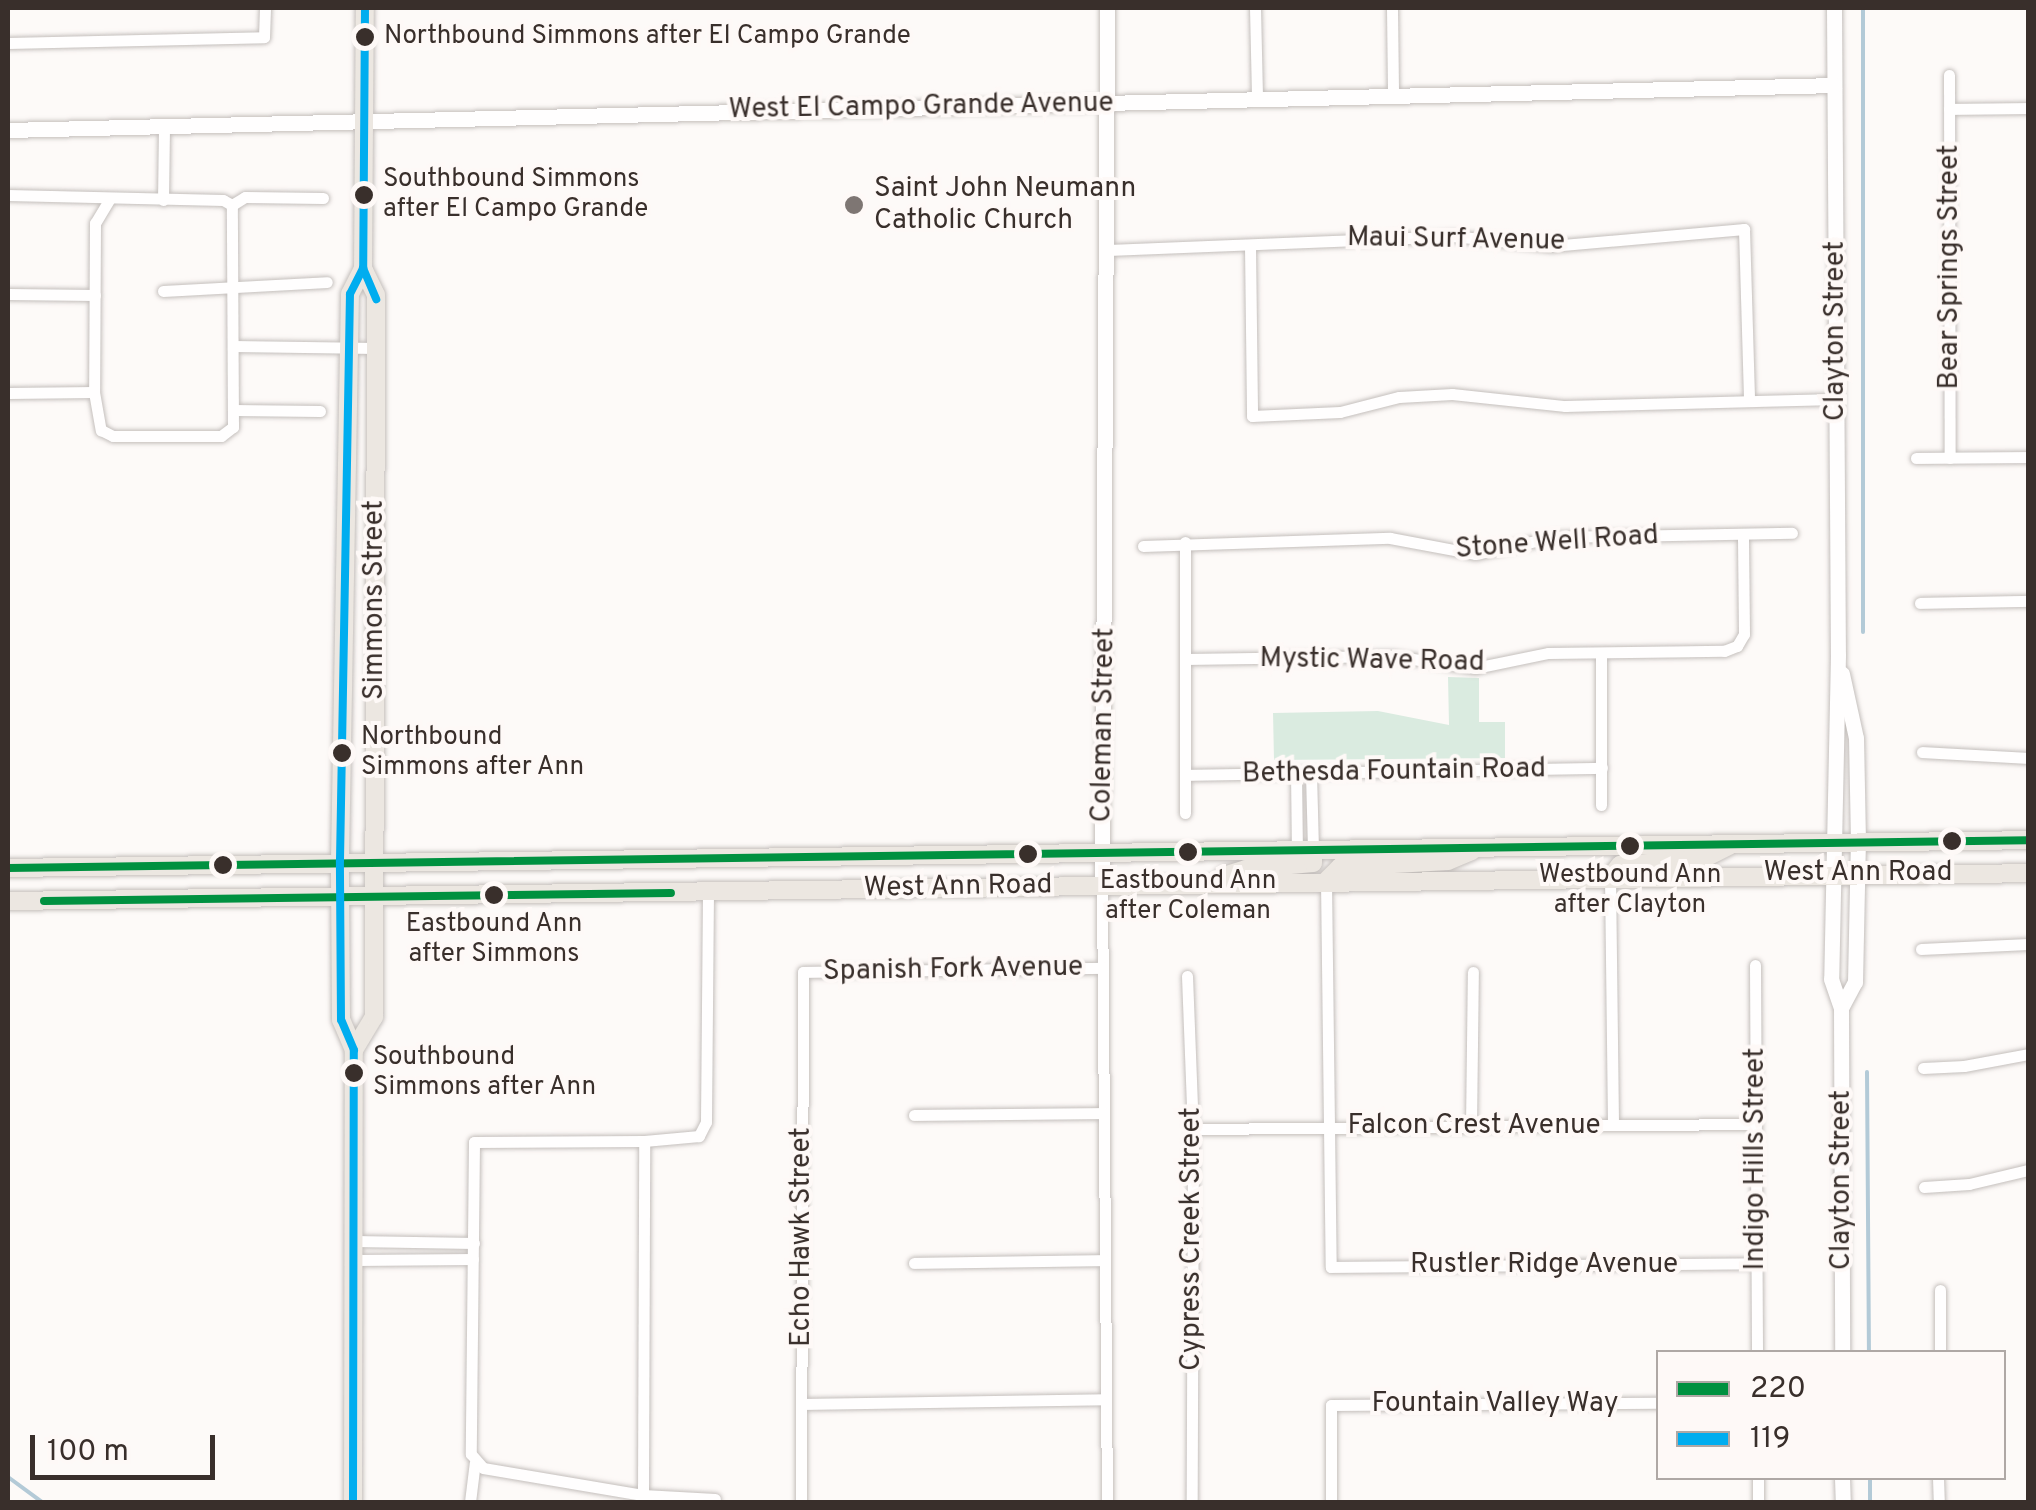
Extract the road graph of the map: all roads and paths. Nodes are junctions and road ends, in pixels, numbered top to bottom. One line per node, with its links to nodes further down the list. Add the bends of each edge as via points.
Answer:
1 (265, 8): 7 (street, via 264,37)
2 (365, 8): 15 (main road, Simmons Street)
3 (1107, 8): 12 (street, Coleman Street)
4 (1254, 8): 11 (street)
5 (1392, 8): 10 (street)
6 (1834, 8): 9 (street, Clayton Street)
7 (8, 43)
8 (1950, 75): 14 (street, Bear Springs Street)
9 (1834, 86): 10 (street, West El Campo Grande Avenue); 36 (street, Clayton Street)
10 (1393, 96): 11 (street, West El Campo Grande Avenue)
11 (1258, 99): 12 (street, West El Campo Grande Avenue)
12 (1108, 102): 15 (street, West El Campo Grande Avenue); 24 (street, Coleman Street)
13 (2028, 108): 14 (street)
14 (1950, 109): 42 (street, Bear Springs Street)
15 (364, 119): 16 (street, West El Campo Grande Avenue); 25 (main road, Simmons Street)
16 (164, 126): 17 (street, West El Campo Grande Avenue); 21 (street)
17 (8, 130)
18 (8, 194): 20 (street)
19 (322, 198): 22 (street, via 245,197)
20 (109, 200): 21 (street); 30 (street, via 95,223)
21 (163, 200): 22 (street)
22 (232, 205): 27 (street)
23 (1250, 246): 24 (street, Maui Surf Avenue); 37 (street, Maui Surf Avenue, via 1452,236 1551,246 1744,229); 37 (street, via 1252,416 1340,412 1399,397 1452,394 1565,406)
24 (1108, 250): 68 (street, Coleman Street)
25 (363, 268): 32 (main road, Simmons Street, via 350,294); 33 (main road, Simmons Street, via 376,295)
26 (327, 282): 27 (street)
27 (232, 290): 28 (street); 31 (street)
28 (162, 291)
29 (8, 294): 30 (street)
30 (95, 295): 34 (street)
31 (233, 346): 32 (street); 38 (street)
32 (349, 348): 33 (street); 70 (main road, Simmons Street)
33 (375, 348): 71 (main road, Simmons Street)
34 (94, 392): 35 (street); 38 (street, via 102,430 113,436 229,433)
35 (8, 393)
36 (1836, 399): 37 (street); 50 (street, Clayton Street)
37 (1749, 401)
38 (232, 410): 39 (street)
39 (320, 411)
40 (2028, 457): 42 (street)
41 (1916, 458): 42 (street)
42 (1950, 458)
43 (1792, 533): 44 (street, Stone Well Road)
44 (1744, 534): 45 (street, Stone Well Road, via 1555,537 1476,554 1390,538); 49 (street, Mystic Wave Road, via 1744,634 1737,646 1724,652)
45 (1185, 542): 46 (street, Stone Well Road); 51 (street)
46 (1144, 546)
47 (2028, 602): 48 (street)
48 (1920, 603)
49 (1601, 653): 51 (street, Mystic Wave Road, via 1548,653 1475,668 1392,656); 56 (street)
50 (1838, 655): 52 (street, Clayton Street); 53 (street, Clayton Street)
51 (1185, 659): 59 (street)
52 (1834, 738): 53 (street); 65 (street, Clayton Street)
53 (1856, 738): 63 (street, Clayton Street)
54 (1922, 752): 55 (street)
55 (2028, 758)
56 (1602, 768): 58 (street, Bethesda Fountain Road); 60 (street)
57 (1296, 773): 58 (street, Bethesda Fountain Road); 59 (street, Bethesda Fountain Road); 67 (street)
58 (1311, 773): 67 (street)
59 (1185, 775): 61 (street)
60 (1600, 805)
61 (1185, 813)
62 (2028, 840): 63 (main road, West Ann Road)
63 (1858, 841): 65 (main road, West Ann Road); 75 (street, Clayton Street)
64 (1735, 842): 65 (main road, West Ann Road); 66 (main road, West Ann Road); 76 (main road, via 1703,860 1620,865)
65 (1833, 842): 73 (street, Clayton Street)
66 (1482, 846): 67 (main road, West Ann Road); 77 (main road, via 1448,862 1340,866)
67 (1305, 850): 68 (main road, West Ann Road); 78 (main road, via 1313,863 1246,869)
68 (1102, 853): 69 (main road, West Ann Road); 79 (street, Coleman Street)
69 (706, 858): 71 (main road, West Ann Road); 80 (main road)
70 (340, 860): 71 (main road, West Ann Road); 72 (main road, West Ann Road); 81 (main road, Simmons Street)
71 (374, 860): 82 (main road, Simmons Street)
72 (8, 868)
73 (1832, 872): 75 (main road, West Ann Road); 76 (main road, West Ann Road); 91 (street, Clayton Street, via 1832,979)
74 (2028, 872): 75 (main road, West Ann Road)
75 (1856, 873): 91 (street, Clayton Street, via 1856,982)
76 (1610, 877): 77 (main road, West Ann Road); 98 (street)
77 (1326, 882): 78 (main road, West Ann Road); 100 (street)
78 (1198, 883): 79 (main road, West Ann Road)
79 (1102, 884): 80 (main road, West Ann Road); 87 (street, Coleman Street)
80 (708, 892): 82 (main road, West Ann Road); 102 (street, via 706,1122 700,1136)
81 (340, 899): 82 (main road, West Ann Road); 83 (main road, West Ann Road); 92 (main road, Simmons Street, via 341,1020)
82 (374, 899): 92 (main road, Simmons Street, via 374,1017)
83 (8, 901)
84 (2028, 944): 85 (street)
85 (1921, 948)
86 (1755, 965): 97 (street, Indigo Hills Street)
87 (1103, 968): 88 (street, Spanish Fork Avenue); 95 (street, Coleman Street)
88 (803, 972): 117 (street, Echo Hawk Street)
89 (1473, 972): 99 (street)
90 (1187, 976): 101 (street, Cypress Creek Street)
91 (1841, 1008): 113 (street, Clayton Street)
92 (354, 1050): 106 (main road, Simmons Street)
93 (2028, 1054): 94 (street)
94 (1923, 1068)
95 (1104, 1113): 96 (street); 108 (street, Coleman Street)
96 (914, 1116)
97 (1756, 1124): 98 (street, Falcon Crest Avenue); 110 (street, Indigo Hills Street)
98 (1612, 1125): 99 (street, Falcon Crest Avenue)
99 (1471, 1126): 100 (street, Falcon Crest Avenue)
100 (1331, 1128): 101 (street, Falcon Crest Avenue); 110 (street, Rustler Ridge Avenue, via 1331,1266)
101 (1192, 1129): 125 (street, Cypress Creek Street)
102 (644, 1141): 105 (street, via 474,1142); 119 (street)
103 (2028, 1170): 104 (street)
104 (1924, 1187)
105 (474, 1243): 106 (street); 107 (street)
106 (354, 1250): 107 (street); 121 (main road, Simmons Street)
107 (473, 1259): 118 (street)
108 (1105, 1260): 109 (street); 115 (street, Coleman Street)
109 (914, 1263)
110 (1757, 1263): 112 (street, Indigo Hills Street)
111 (1940, 1290): 114 (street)
112 (1757, 1350)
113 (1842, 1350)
114 (1940, 1350)
115 (1106, 1399): 117 (street); 124 (street, Coleman Street)
116 (1656, 1403): 126 (street, Fountain Valley Way, via 1331,1406)
117 (801, 1404): 123 (street, Echo Hawk Street)
118 (474, 1464): 119 (street); 122 (street)
119 (634, 1497): 120 (street)
120 (715, 1499)
121 (354, 1502)
122 (470, 1502)
123 (801, 1502)
124 (1107, 1502)
125 (1192, 1502)
126 (1331, 1502)

